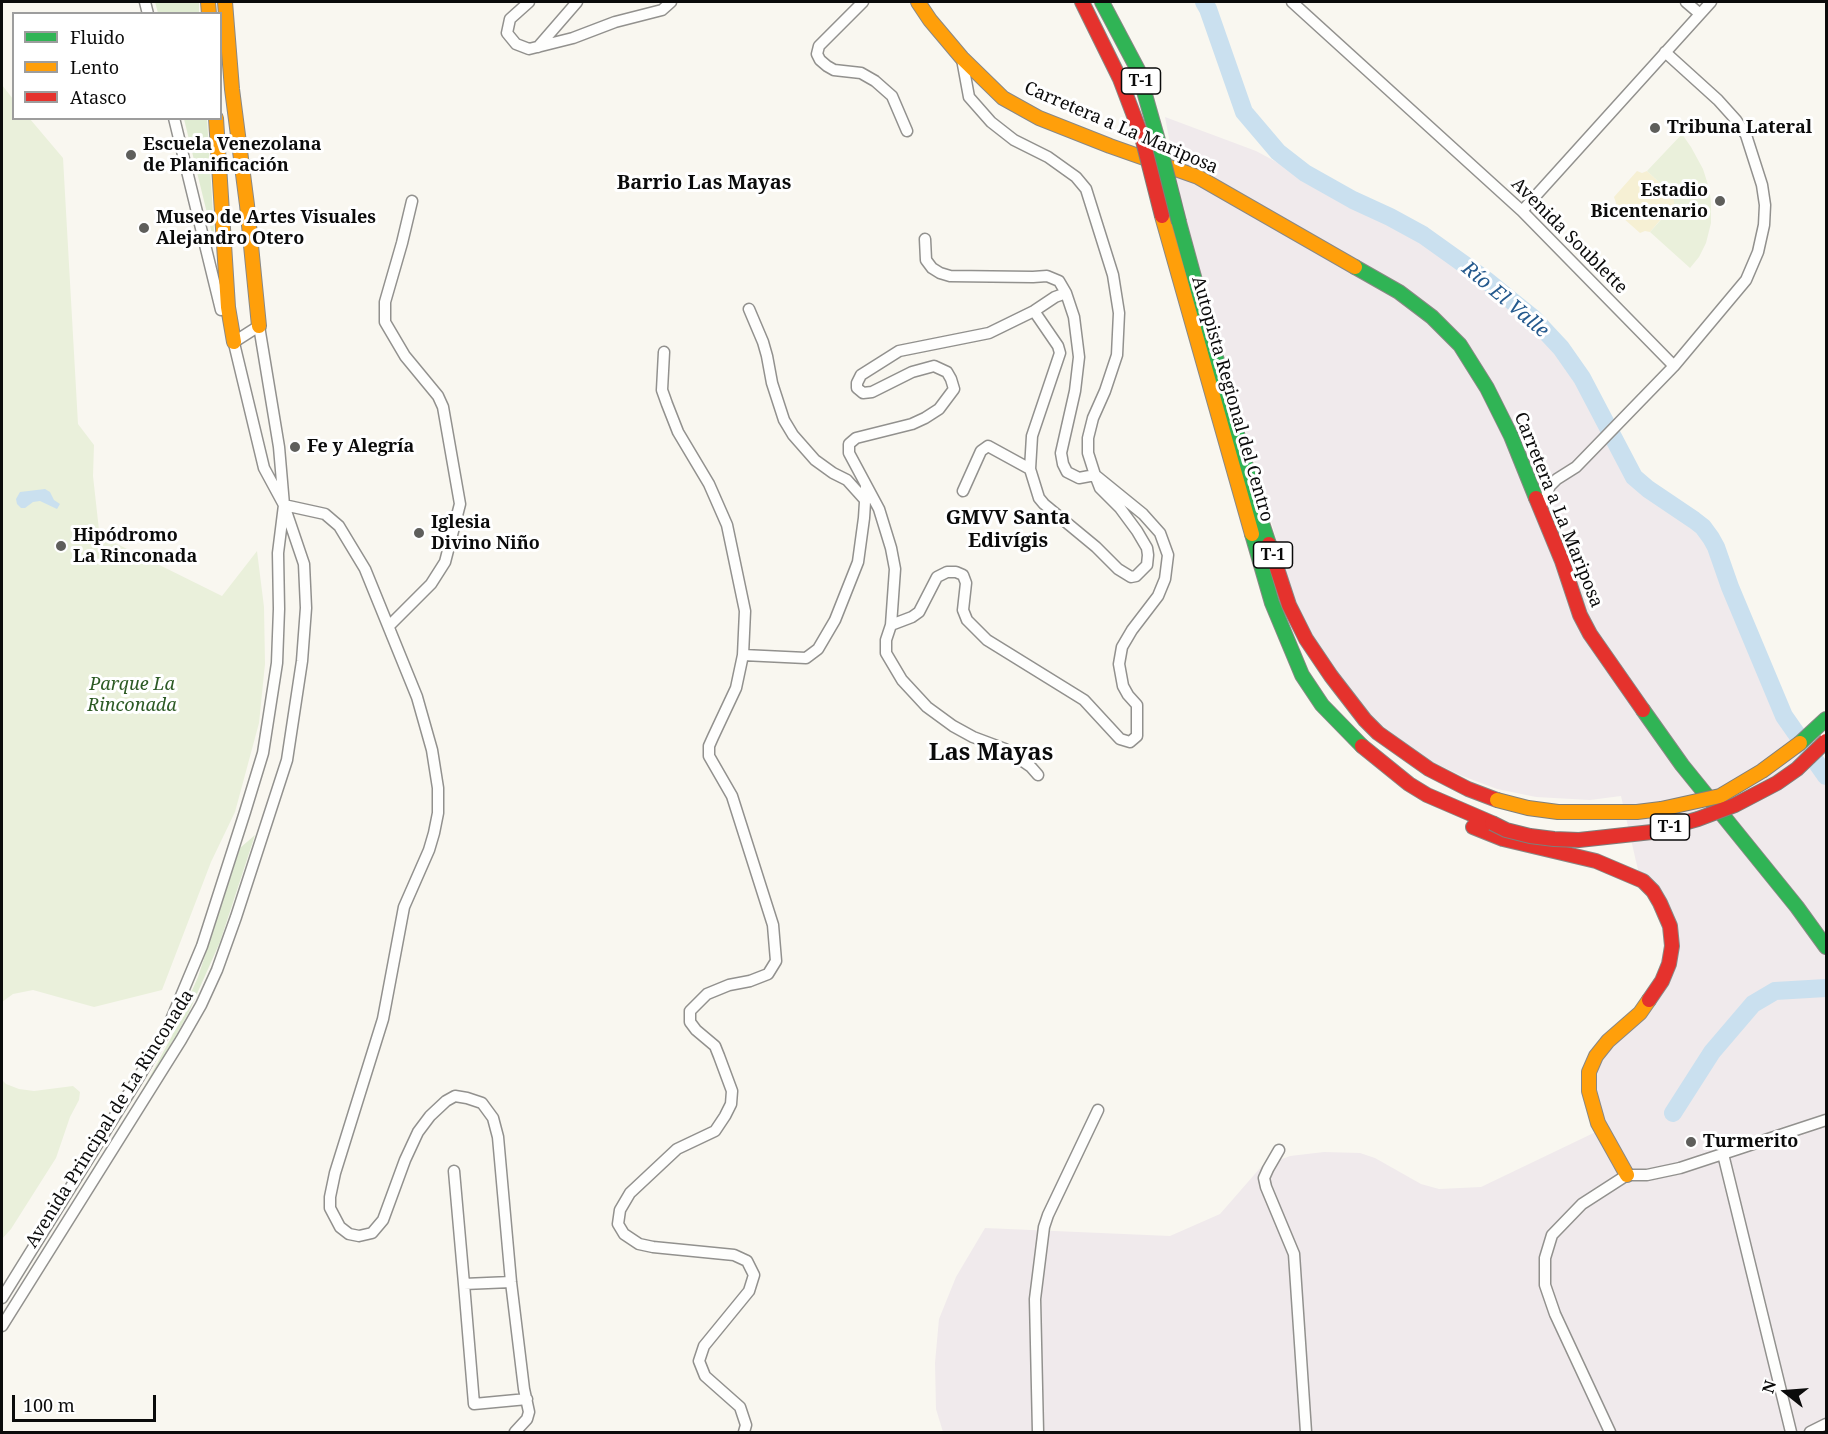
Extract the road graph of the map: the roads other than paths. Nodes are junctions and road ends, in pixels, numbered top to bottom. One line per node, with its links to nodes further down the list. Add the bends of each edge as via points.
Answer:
1 (225, 2): 25 (main road)
2 (529, 2): 13 (street, via 510,19 507,33 516,44)
3 (577, 2): 13 (street)
4 (671, 2): 13 (street, via 662,10)
5 (863, 2): 18 (street, via 819,46 817,54 834,70 861,73 875,81 892,96)
6 (918, 2): 15 (main road, Carretera a La Mariposa)
7 (1082, 2): 42 (main road, Autopista Regional del Centro / T-1, bridge, via 1120,79 1142,137 1272,603 1302,675 1322,705 1361,745)
8 (1102, 2): 39 (main road, Autopista Regional del Centro / T-1, bridge, via 1138,70 1260,517 1288,605 1330,676 1378,733 1429,769 1497,800 1558,812 1614,813 1707,800 1733,790)
9 (1292, 2): 20 (street, Avenida Soublette)
10 (1686, 2): 12 (street)
11 (1711, 2): 12 (street)
12 (1700, 14): 14 (street)
13 (537, 47)
14 (1665, 52): 20 (street); 28 (street, via 1718,100 1746,135 1765,205 1758,252 1746,280)
15 (962, 58): 30 (street, via 969,97 1014,140 1076,177 1086,189 1096,220 1113,274 1119,313 1117,355 1088,438); 35 (main road, Carretera a La Mariposa, via 1003,98 1039,118 1198,177 1389,286 1432,317 1460,345 1487,388)
16 (174, 120): 26 (street, Avenida Principal de La Rinconada, via 220,308)
17 (216, 120): 26 (main road, via 228,307)
18 (907, 131)
19 (412, 201): 37 (street, via 384,302 385,322 443,406 460,504 445,562 431,584)
20 (1522, 211): 28 (street, Avenida Soublette)
21 (925, 239): 22 (street, via 926,260 940,273 1047,276 1059,281)
22 (1066, 293): 24 (street); 30 (street, via 1074,317 1078,357 1061,453 1068,472 1078,478)
23 (749, 309): 33 (street, via 765,349 784,420 793,435 815,460 847,480)
24 (1034, 311): 29 (street, via 1060,353 1032,436); 31 (street, via 989,333 899,351 861,375 858,388 863,393 872,392 934,366 947,372 954,389 939,409 925,418 856,438 849,444 849,453)
25 (259, 326): 26 (street); 34 (street, Avenida Principal de La Rinconada, via 279,447)
26 (234, 342): 34 (street, Avenida Principal de La Rinconada, via 264,468)
27 (664, 352): 38 (street, via 662,390 667,404 727,525 745,611)
28 (1674, 366): 35 (street, via 1576,467 1550,486)
29 (1030, 469): 30 (street, via 1044,504 1118,569 1136,576 1147,565 1147,549 1120,508 1100,488); 32 (street, via 988,446 981,451)
30 (1095, 475): 36 (street, via 1143,514 1160,533 1168,555 1166,579 1158,596 1132,630 1120,656 1123,686 1137,705 1137,736 1130,742 1120,739 1084,700 987,640 967,620 963,610 963,575 947,572 937,578 920,612)
31 (866, 485): 33 (street); 36 (street, via 879,508 895,569)
32 (963, 491)
33 (865, 500): 38 (street, via 858,562 835,620 818,649 806,658)
34 (284, 505): 37 (street, via 325,514 339,526 365,569); 52 (street, Avenida Principal de La Rinconada, via 278,553 277,663 262,753 202,946 168,1027); 53 (street, Avenida Principal de La Rinconada, via 304,564 302,661 287,760 236,917 201,1005)
35 (1541, 507): 43 (main road, Carretera a La Mariposa, via 1590,634 1682,765)
36 (891, 625): 41 (street, via 886,653 902,680 927,707 973,737 1005,749)
37 (389, 626): 50 (street, via 417,697 432,750 438,813 429,850 404,906 383,1019 335,1173 330,1208 340,1227 349,1233 372,1233 383,1220 405,1160 430,1116 455,1096 482,1103 493,1118 498,1137)
38 (742, 655): 57 (street, via 736,688 713,737 709,756 732,796 774,925 776,961 768,974 707,994 690,1011 690,1022 715,1046 732,1091 730,1104 715,1131 677,1149 630,1193 620,1210 618,1224 624,1234 639,1244 734,1255 747,1262 754,1275 749,1291 704,1346 699,1361 705,1376 740,1407 746,1425)
39 (1827, 719)
40 (1827, 741): 42 (main road, Autopista Regional del Centro / T-1, bridge, via 1777,783 1735,805 1652,832 1579,840 1530,836 1506,830)
41 (1038, 775)
42 (1427, 795): 49 (main road, via 1453,818 1503,840 1596,861 1643,881 1660,903 1670,926 1672,946 1662,981 1640,1013 1608,1041 1589,1072 1589,1091 1598,1123)
43 (1825, 945)
44 (1098, 1110): 58 (street, via 1044,1227 1035,1299)
45 (1827, 1120): 47 (street)
46 (1279, 1150): 59 (street, via 1264,1178 1294,1254)
47 (1723, 1154): 49 (street, via 1680,1168); 61 (street)
48 (454, 1170): 51 (street)
49 (1627, 1175): 60 (street, via 1582,1204 1552,1235 1545,1258 1545,1285 1555,1314)
50 (512, 1282): 51 (street); 54 (street)
51 (464, 1284): 54 (street, via 474,1404)
52 (2, 1298)
53 (2, 1326)
54 (527, 1399): 56 (street, via 527,1419)
55 (1827, 1424): 62 (street)
56 (515, 1432)
57 (744, 1432)
58 (1038, 1432)
59 (1306, 1432)
60 (1610, 1432)
61 (1791, 1432)
62 (1810, 1432)

